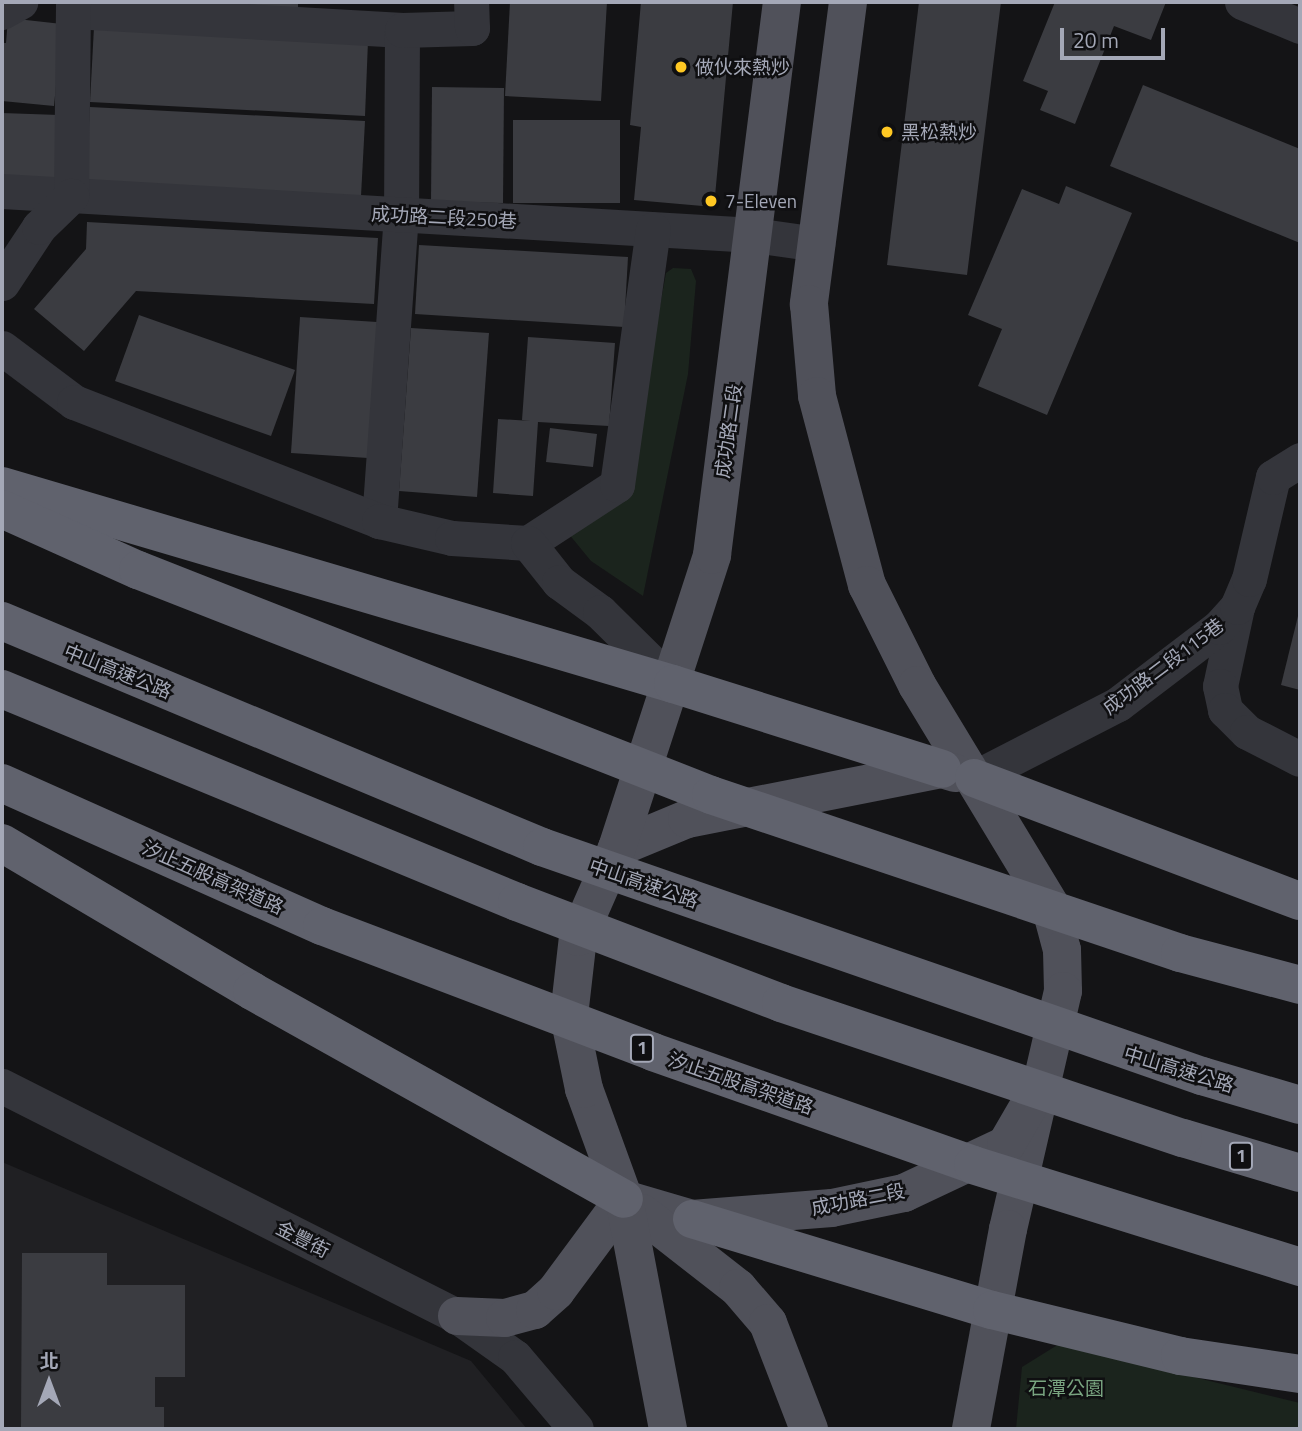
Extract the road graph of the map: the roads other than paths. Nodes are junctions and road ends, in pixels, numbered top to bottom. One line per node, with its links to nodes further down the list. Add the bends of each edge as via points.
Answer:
1 (20, 2): 7 (street)
2 (471, 2): 10 (street, via 472,28)
3 (782, 2): 15 (main road, 成功路二段)
4 (848, 2): 16 (main road, 成功路二段)
5 (1242, 2): 9 (street)
6 (73, 6): 8 (street); 12 (street)
7 (2, 12)
8 (344, 14): 10 (street)
9 (1300, 26)
10 (402, 30): 13 (street)
11 (2, 191): 12 (street, 成功路二段250巷)
12 (71, 196): 13 (street, 成功路二段250巷); 17 (street, via 39,227)
13 (401, 214): 14 (street, 成功路二段250巷); 22 (street)
14 (653, 230): 15 (street, 成功路二段250巷); 23 (street, via 617,485)
15 (754, 235): 16 (street, 成功路二段250巷); 26 (main road, 成功路二段, via 712,555)
16 (817, 243): 29 (main road, 成功路二段, via 808,304 817,396 867,584)
17 (2, 282)
18 (2, 348): 22 (street, via 74,402)
19 (1300, 460): 24 (street, 成功路二段115巷, via 1273,477 1267,489 1249,579)
20 (2, 486): 26 (highway)
21 (2, 509): 34 (highway, bridge, via 138,570 711,794 1180,953)
22 (379, 521): 23 (street, via 452,538)
23 (528, 543): 26 (street, via 559,582 600,612)
24 (1237, 607): 28 (street, 成功路二段115巷, via 1220,686 1225,710 1247,732); 29 (street, 成功路二段115巷, via 1219,627 1118,704)
25 (2, 621): 37 (highway, 中山高速公路, bridge, via 542,847 1202,1076)
26 (673, 684): 29 (highway); 32 (main road, 成功路二段)
27 (2, 689): 38 (highway, 1, bridge, via 517,902 781,1003 1183,1139)
28 (1300, 759)
29 (958, 774): 32 (main road, via 687,819); 33 (highway); 35 (main road, 成功路二段, via 1050,905 1062,950 1063,991)
30 (2, 783): 41 (highway, 汐止五股高架道路 / 1, bridge, via 322,926 653,1052 973,1165)
31 (2, 843): 39 (highway)
32 (617, 848): 39 (main road, 成功路二段, via 578,937 569,1016 584,1089)
33 (1300, 901)
34 (1300, 985)
35 (1046, 1076): 40 (main road, 成功路二段, via 1006,1145 904,1194 832,1208); 42 (main road, 成功路二段)
36 (2, 1086): 43 (street, 金豐街)
37 (1300, 1105)
38 (1300, 1172)
39 (624, 1199): 40 (main road, 成功路二段); 43 (main road, via 556,1291 535,1310 505,1318); 46 (main road); 47 (main road, via 738,1288 768,1323)
40 (692, 1219): 42 (highway)
41 (1300, 1267)
42 (992, 1310): 44 (highway, via 1180,1356); 48 (main road, 成功路二段)
43 (457, 1316): 45 (street, 金豐街, via 515,1357)
44 (1300, 1374)
45 (576, 1429)
46 (668, 1429)
47 (809, 1429)
48 (971, 1429)

